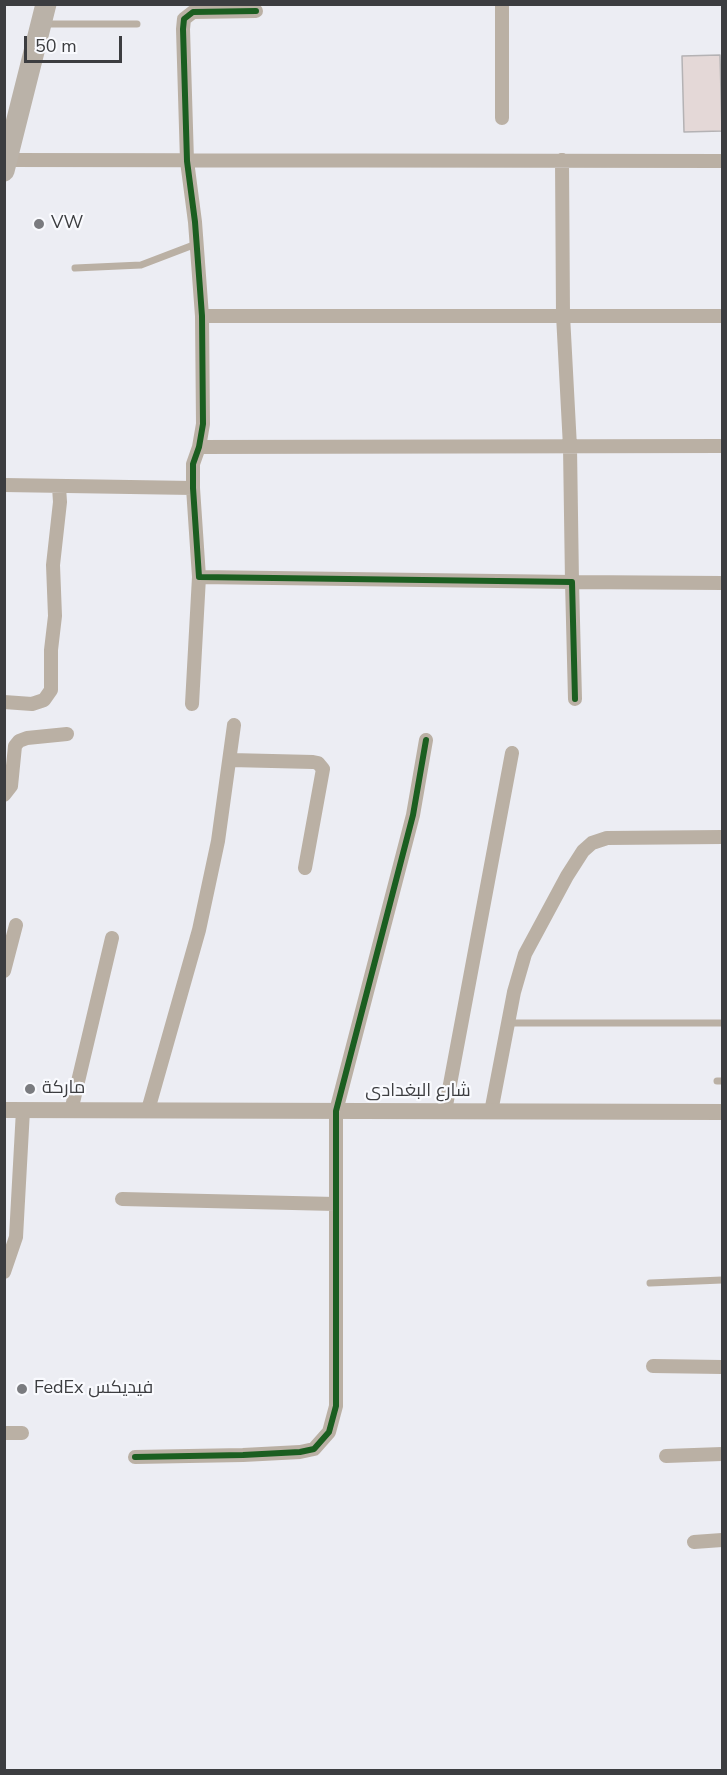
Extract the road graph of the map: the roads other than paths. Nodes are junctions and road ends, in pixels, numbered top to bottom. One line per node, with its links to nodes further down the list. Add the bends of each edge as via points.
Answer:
1 (502, 4): 5 (street)
2 (256, 11): 7 (street, via 193,12 184,19)
3 (44, 14): 4 (lane); 9 (main road)
4 (137, 24)
5 (502, 118)
6 (562, 160): 7 (street); 8 (street); 12 (street)
7 (187, 161): 9 (street); 10 (street)
8 (723, 161)
9 (6, 165)
10 (196, 244): 11 (lane, via 141,265); 13 (street)
11 (75, 268)
12 (563, 315): 13 (street); 14 (street); 17 (street)
13 (202, 316): 16 (street, via 203,424)
14 (723, 316)
15 (723, 446): 17 (street)
16 (199, 447): 17 (street); 20 (street, via 193,464)
17 (570, 447): 22 (street)
18 (4, 485): 19 (street)
19 (59, 487): 20 (street); 25 (street, via 52,565 55,616 51,690 38,702)
20 (193, 488): 21 (street)
21 (199, 577): 22 (street); 26 (street)
22 (572, 582): 23 (street); 24 (street)
23 (723, 583)
24 (575, 699)
25 (4, 702)
26 (192, 704)
27 (234, 725): 31 (street)
28 (67, 734): 32 (street, via 19,741 15,746 11,786)
29 (426, 740): 44 (street, via 413,815)
30 (512, 753): 45 (street)
31 (231, 760): 34 (street, via 318,763 322,769); 42 (street, via 199,930)
32 (4, 795)
33 (723, 837): 38 (street, via 607,838 592,843 567,876 525,954)
34 (306, 868)
35 (16, 925): 37 (street)
36 (112, 938): 43 (street)
37 (4, 971)
38 (508, 1023): 39 (lane); 46 (street)
39 (723, 1023)
40 (4, 1110): 41 (street, شارع البغدادى)
41 (23, 1110): 43 (street, شارع البغدادى); 49 (street)
42 (148, 1110): 43 (street, شارع البغدادى); 44 (street, شارع البغدادى)
43 (71, 1111)
44 (336, 1111): 45 (street, شارع البغدادى); 50 (street)
45 (445, 1112): 46 (street, شارع البغدادى)
46 (491, 1112): 47 (street, شارع البغدادى)
47 (723, 1112)
48 (122, 1199): 50 (street)
49 (11, 1202): 51 (street, via 14,1247)
50 (335, 1204): 60 (street, via 336,1406 323,1441 314,1449 300,1452)
51 (4, 1272)
52 (723, 1280): 53 (lane)
53 (650, 1283)
54 (653, 1366): 55 (street)
55 (723, 1367)
56 (4, 1433): 57 (street)
57 (22, 1433)
58 (723, 1454): 59 (street)
59 (666, 1456)
60 (135, 1457)
61 (723, 1540): 62 (street)
62 (694, 1542)

